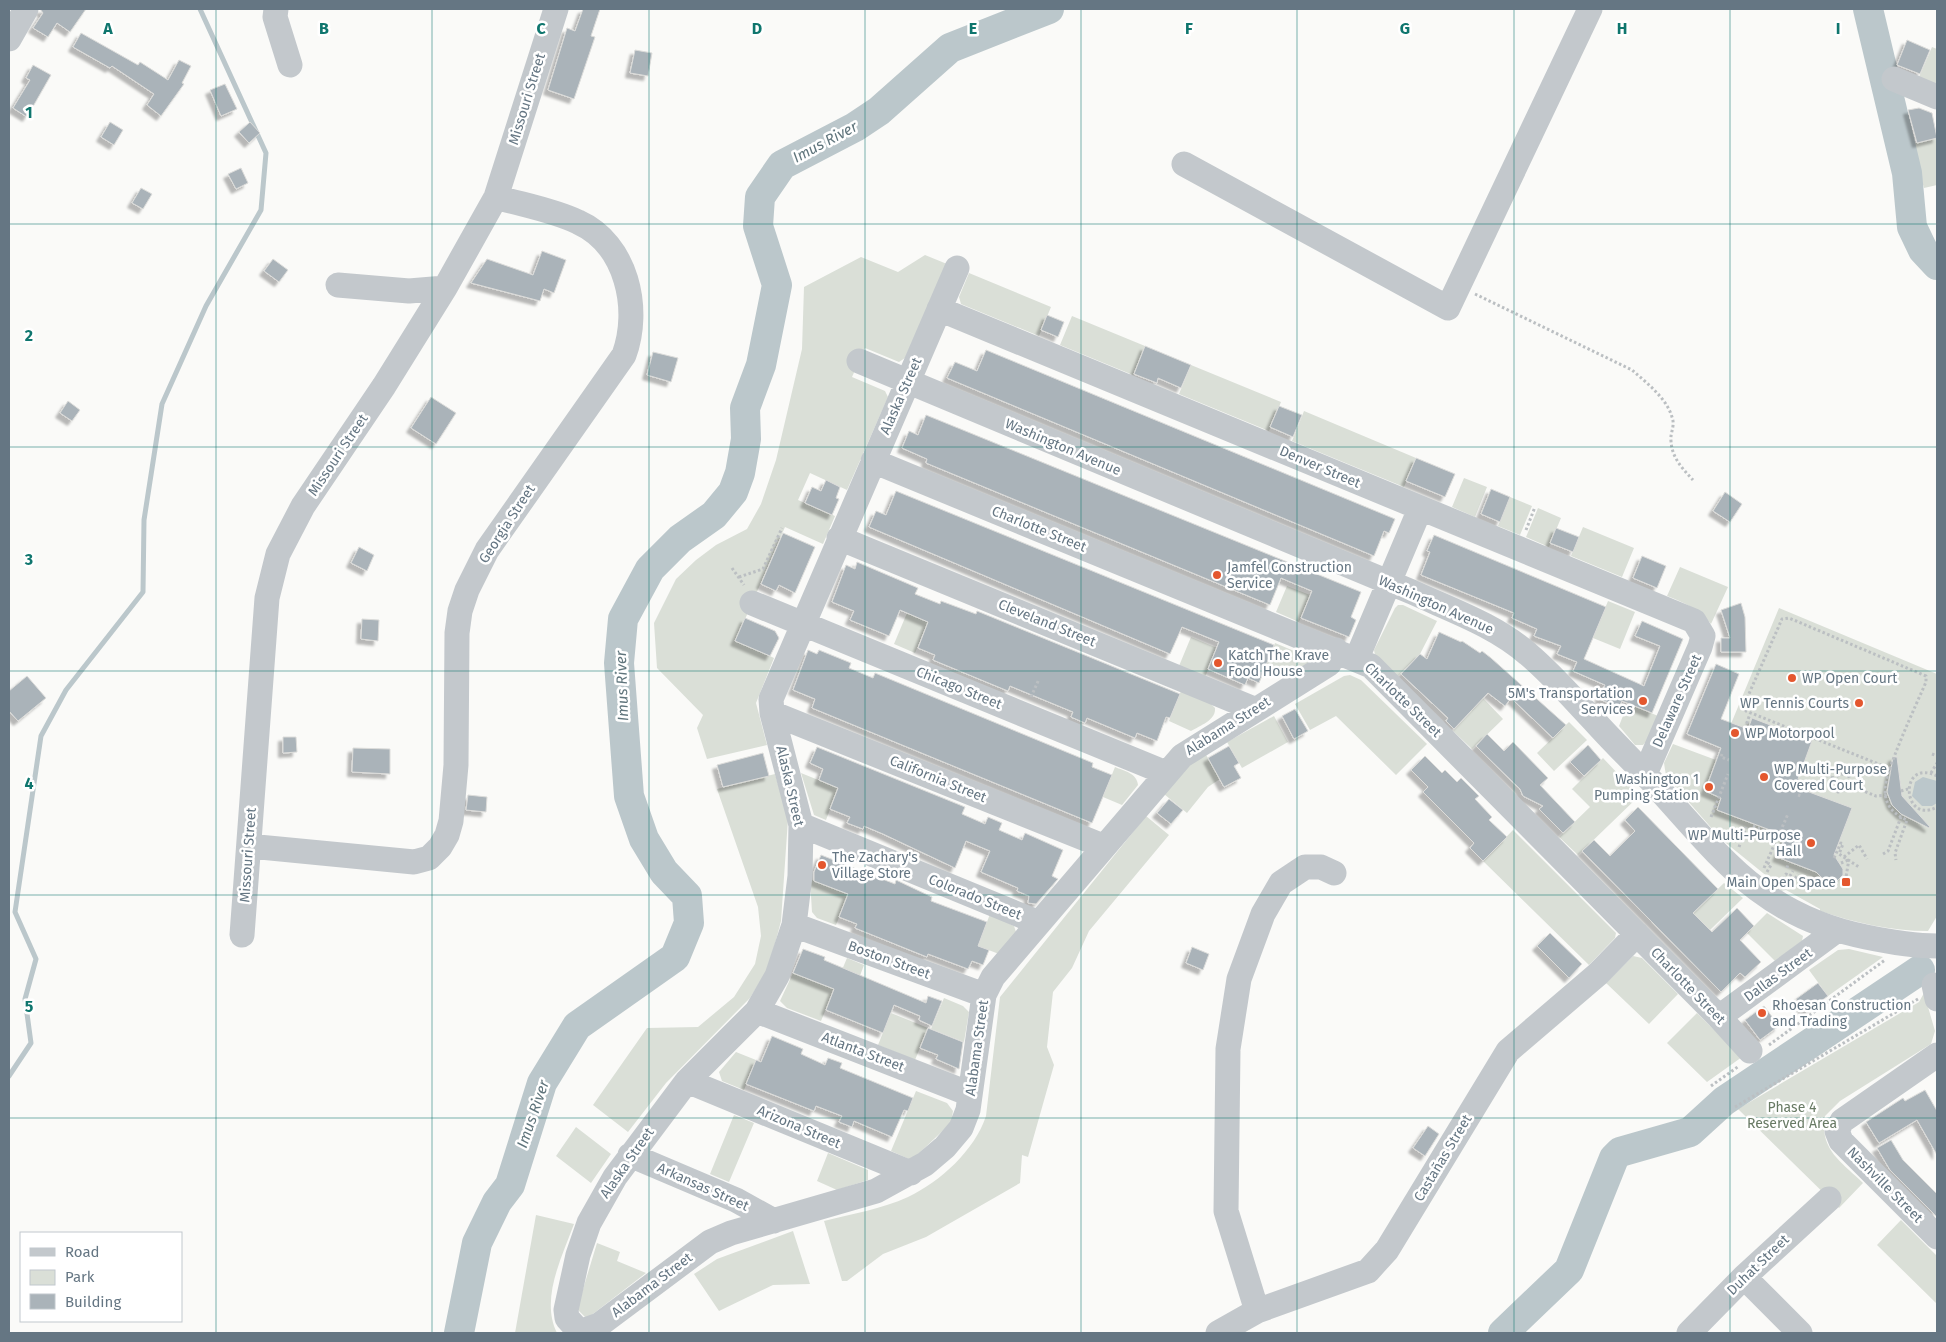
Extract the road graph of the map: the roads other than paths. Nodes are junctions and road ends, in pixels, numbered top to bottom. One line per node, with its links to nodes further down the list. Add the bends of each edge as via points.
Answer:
1 (26, 9): 5 (street)
2 (276, 9): 6 (street, via 275,16)
3 (556, 9): 10 (street, Missouri Street)
4 (1590, 9): 9 (street, via 1448,308)
5 (9, 39)
6 (290, 65)
7 (1894, 79): 8 (street)
8 (1937, 98)
9 (1184, 164)
10 (496, 197): 13 (street, Missouri Street); 30 (street, Georgia Street, via 578,222 603,240 617,259 628,285 632,322 624,355 487,550 467,590 456,633 456,765 447,836 429,858 414,862)
11 (957, 268): 14 (street, Alaska Street)
12 (338, 285): 13 (street, via 409,291)
13 (445, 288): 30 (street, Missouri Street, via 303,506 278,554 267,598)
14 (939, 309): 16 (street, Alaska Street); 18 (street, Denver Street)
15 (859, 361): 16 (street, Washington Avenue)
16 (907, 382): 17 (street, Alaska Street); 20 (street, Washington Avenue)
17 (873, 461): 19 (street, Alaska Street); 24 (street, Charlotte Street)
18 (1420, 509): 20 (street, Alabama Street); 23 (street, Denver Street, via 1685,616)
19 (839, 538): 22 (street, Alaska Street); 25 (street, Cleveland Street)
20 (1389, 583): 24 (street, Alabama Street); 28 (street, Washington Avenue, via 1492,628 1513,642 1545,669)
21 (750, 597): 22 (street, Chicago Street)
22 (802, 623): 26 (street, Alaska Street, via 774,688); 27 (street, Chicago Street)
23 (1700, 627): 28 (street, Delaware Street, via 1703,636 1700,647)
24 (1346, 654): 25 (street, Alabama Street); 36 (street, Charlotte Street, via 1371,666)
25 (1254, 709): 27 (street, Alabama Street, via 1195,746)
26 (772, 713): 29 (street, Alaska Street); 31 (street, California Street)
27 (1166, 773): 31 (street, Alabama Street)
28 (1645, 774): 35 (street, Washington Avenue, via 1711,848 1743,878 1793,913)
29 (801, 825): 33 (street, Colorado Street); 34 (street, Alaska Street, via 800,876)
30 (249, 846): 37 (street, Missouri Street)
31 (1103, 846): 33 (street, Alabama Street)
32 (1334, 873): 52 (street, via 1321,867 1305,867 1281,883 1263,914 1238,979 1228,1049 1226,1211)
33 (1039, 923): 39 (street, Alabama Street, via 992,977)
34 (794, 925): 39 (street, Boston Street); 40 (street, Alaska Street, via 780,968)
35 (1836, 931): 38 (street, Washington Avenue); 41 (street, Dallas Street)
36 (1637, 934): 41 (street, Charlotte Street); 52 (street, Castañas Street, via 1598,974 1508,1051 1387,1250 1368,1271)
37 (242, 935)
38 (1929, 946)
39 (984, 995): 45 (street, Alabama Street)
40 (756, 1011): 44 (street, Alaska Street); 45 (street, Atlanta Street)
41 (1719, 1017): 42 (street, Charlotte Street)
42 (1753, 1054)
43 (1937, 1055): 50 (street, Nashville Street, via 1842,1120 1837,1131 1841,1141)
44 (687, 1081): 46 (street, Alaska Street); 47 (street, Arizona Street)
45 (970, 1094): 47 (street, Alabama Street, via 961,1128 945,1147)
46 (630, 1155): 49 (street, Arkansas Street, via 736,1200); 53 (street, Alaska Street, via 589,1223 578,1255 566,1310 567,1318)
47 (911, 1174): 49 (street, Alabama Street, via 876,1191)
48 (1829, 1199): 51 (street, Duhat Street)
49 (774, 1220): 53 (street, Alabama Street, via 710,1242 599,1325 585,1330)
50 (1937, 1236)
51 (1744, 1277): 55 (street, Duhat Street); 56 (street)
52 (1257, 1311): 54 (street, Castañas Street)
53 (577, 1328)
54 (1218, 1333)
55 (1689, 1333)
56 (1800, 1333)

